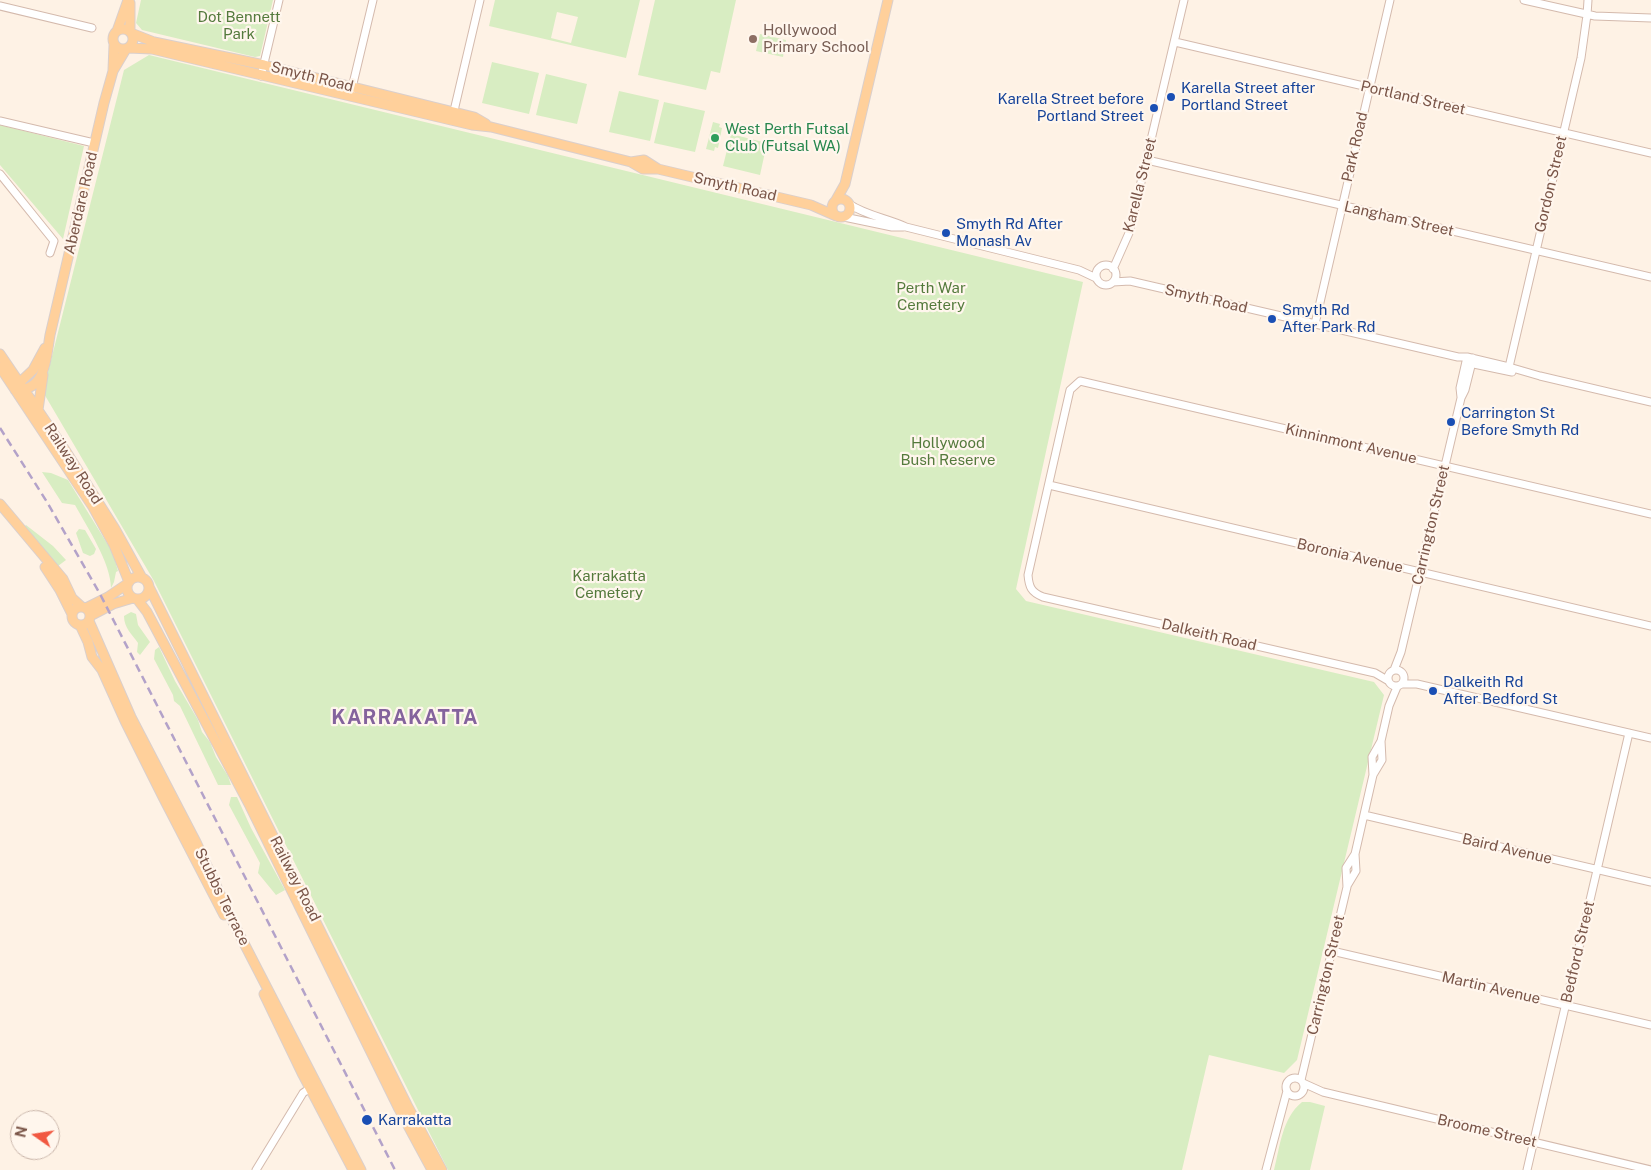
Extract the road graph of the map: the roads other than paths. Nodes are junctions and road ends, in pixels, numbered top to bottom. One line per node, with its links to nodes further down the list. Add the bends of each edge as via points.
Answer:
1 (129, 0): 14 (main road); 15 (main road)
2 (279, 0): 19 (street)
3 (373, 0): 23 (street)
4 (480, 0): 24 (street)
5 (888, 0): 31 (main road)
6 (1184, 0): 16 (street, Karella Street)
7 (1390, 0): 22 (street, Park Road)
8 (1524, 0): 11 (street)
9 (1588, 0): 11 (street, Gordon Street)
10 (0, 6): 13 (street)
11 (1587, 15): 12 (street); 26 (street, Gordon Street, via 1581,58)
12 (1651, 18)
13 (92, 28)
14 (117, 31): 15 (main road, via 125,29); 17 (main road, via 112,39)
15 (131, 32): 18 (main road, via 133,39); 19 (main road, Smyth Road, via 154,42)
16 (1175, 42): 22 (street, Portland Street); 29 (street, Karella Street)
17 (114, 45): 18 (main road, via 118,49); 20 (main road, Aberdare Road)
18 (127, 49): 20 (main road, Aberdare Road); 21 (main road, Smyth Road, via 152,49)
19 (264, 66): 21 (street); 23 (main road, Smyth Road)
20 (113, 71): 27 (main road, Aberdare Road)
21 (261, 76): 23 (main road, Smyth Road)
22 (1369, 88): 26 (street, Portland Street); 35 (street, Park Road)
23 (351, 92): 24 (main road, Smyth Road)
24 (452, 116): 34 (main road, Smyth Road, via 472,125 631,162 643,169 658,169)
25 (0, 121): 27 (street)
26 (1563, 134): 28 (street, Portland Street); 38 (street, Gordon Street)
27 (94, 143): 50 (main road, Aberdare Road)
28 (1651, 153)
29 (1147, 160): 35 (street, Langham Street); 39 (street, Karella Street, via 1129,233)
30 (0, 174): 40 (street, via 54,241)
31 (845, 184): 32 (main road); 33 (main road)
32 (835, 201): 33 (main road, via 841,198); 34 (main road, Smyth Road); 36 (main road, via 831,209)
33 (849, 203): 36 (main road, via 849,211); 37 (street, Smyth Road, via 865,213)
34 (811, 205): 36 (main road, Smyth Road)
35 (1342, 205): 38 (street, Langham Street); 49 (street, Park Road)
36 (840, 216): 37 (street, Smyth Road)
37 (906, 227): 42 (street, Smyth Road)
38 (1535, 250): 45 (street, Langham Street); 54 (street, Gordon Street)
39 (1121, 252): 41 (street, Karella Street); 44 (street, Karella Street)
40 (50, 253)
41 (1106, 265): 43 (street); 44 (street)
42 (1079, 270): 43 (street, Smyth Road); 46 (street, Smyth Road)
43 (1097, 270): 46 (street)
44 (1114, 270): 47 (street, Smyth Road); 48 (street, via 1116,277)
45 (1651, 277)
46 (1096, 278): 48 (street, via 1103,285)
47 (1130, 281): 48 (street, Smyth Road); 49 (street, Smyth Road)
48 (1113, 282)
49 (1315, 324): 52 (street, Smyth Road)
50 (50, 335): 55 (main road, Aberdare Road); 57 (main road, Aberdare Road, via 33,370)
51 (0, 354): 57 (main road, Railway Road)
52 (1470, 360): 54 (street, Smyth Road); 56 (street, Smyth Road); 61 (street, Carrington Street, via 1460,388 1461,398)
53 (0, 367): 57 (main road, Railway Road)
54 (1509, 367): 56 (street, Smyth Road)
55 (45, 368): 58 (main road, Aberdare Road, via 34,386); 60 (main road)
56 (1540, 376): 59 (street, Smyth Road)
57 (17, 386): 58 (main road, Railway Road); 68 (main road, Railway Road, via 94,507 114,545)
58 (25, 390): 60 (main road, Railway Road)
59 (1651, 402)
60 (38, 410): 67 (main road, Railway Road, via 115,529)
61 (1445, 466): 62 (street, Kinninmont Avenue, via 1080,381 1070,390); 65 (street, Kinninmont Avenue); 66 (street, Carrington Street)
62 (1049, 485): 66 (street, Boronia Avenue); 75 (street, Dalkeith Road, via 1028,575 1029,586 1034,593)
63 (0, 504): 72 (main road, Stubbs Terrace, via 63,579)
64 (0, 514): 71 (main road, via 43,565)
65 (1651, 514)
66 (1420, 572): 73 (street, Boronia Avenue); 74 (street, Carrington Street)
67 (142, 578): 68 (main road, via 135,577); 69 (main road)
68 (128, 583): 70 (main road, via 128,594); 72 (main road)
69 (149, 587): 70 (main road, via 146,596); 97 (main road, Railway Road)
70 (135, 598): 72 (main road); 96 (main road, Railway Road, via 147,612 250,806)
71 (72, 614): 72 (main road, via 74,609); 72 (main road, via 74,622)
72 (85, 615): 87 (main road, Stubbs Terrace, via 92,657 102,670 164,799)
73 (1651, 626)
74 (1397, 672): 75 (street, Dalkeith Road); 76 (street, via 1388,675); 76 (street, Carrington Street, via 1404,679); 77 (street)
75 (1375, 673): 76 (street, Dalkeith Road)
76 (1394, 684): 77 (street); 80 (street, Carrington Street, via 1381,741 1372,757 1373,775)
77 (1417, 684): 78 (street)
78 (1629, 733): 79 (street); 81 (street, Bedford Street)
79 (1651, 738)
80 (1364, 815): 81 (street, Baird Avenue); 83 (street, Carrington Street, via 1355,854 1346,868 1347,887)
81 (1597, 869): 82 (street, Baird Avenue); 84 (street, Bedford Street)
82 (1651, 882)
83 (1332, 951): 84 (street, Martin Avenue); 86 (street, Carrington Street)
84 (1565, 1006): 85 (street, Martin Avenue); 92 (street, Bedford Street)
85 (1651, 1025)
86 (1300, 1080): 88 (street, via 1288,1081); 89 (street, Broome Street); 90 (street, via 1304,1088)
87 (315, 1089): 93 (street, via 306,1100 300,1101); 94 (main road, Stubbs Terrace); 95 (main road, Stubbs Terrace)
88 (1287, 1091): 90 (street); 91 (street)
89 (1323, 1092): 90 (street, Broome Street); 92 (street, Broome Street)
90 (1298, 1094): 91 (street)
91 (1281, 1116): 98 (street)
92 (1533, 1142): 99 (street, Bedford Street); 100 (street, Broome Street)
93 (256, 1170)
94 (352, 1170)
95 (361, 1170)
96 (432, 1170)
97 (442, 1170)
98 (1266, 1170)
99 (1526, 1170)
100 (1651, 1170)

